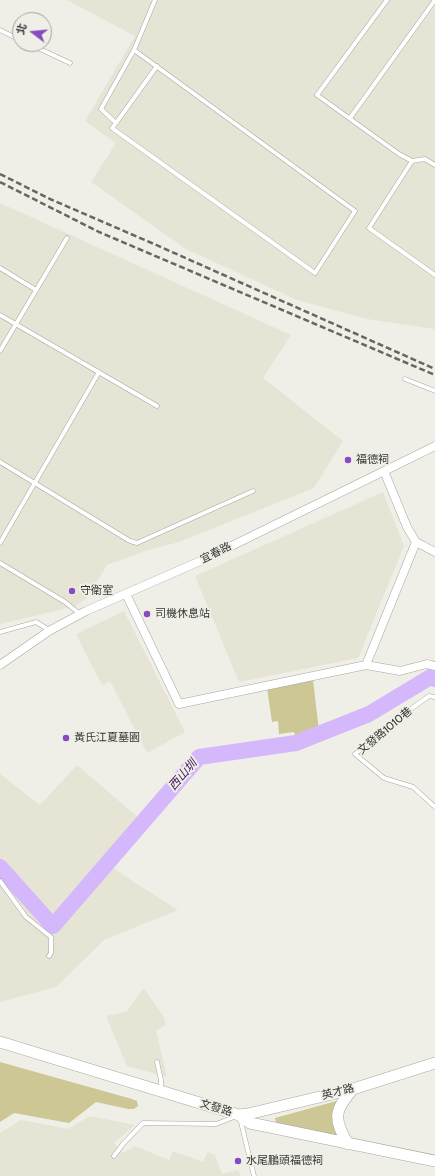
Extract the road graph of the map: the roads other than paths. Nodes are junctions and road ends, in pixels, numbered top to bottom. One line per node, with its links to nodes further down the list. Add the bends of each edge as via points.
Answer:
1 (155, 0): 6 (lane)
2 (387, 0): 10 (lane, via 317,95)
3 (435, 0): 10 (lane)
4 (0, 30): 5 (lane)
5 (12, 36)
6 (134, 50): 9 (lane); 11 (lane, via 101,109)
7 (46, 52): 8 (lane)
8 (70, 63)
9 (157, 66): 11 (lane); 11 (lane, via 355,211 315,273 112,128)
10 (350, 118): 12 (lane)
11 (116, 123)
12 (412, 161): 13 (lane, via 425,159); 16 (lane, via 369,228)
13 (435, 165)
14 (67, 238): 17 (lane)
15 (0, 268): 17 (lane)
16 (435, 275)
17 (36, 290): 19 (lane)
18 (0, 315): 19 (lane)
19 (15, 324): 20 (lane); 21 (lane)
20 (0, 351)
21 (99, 372): 24 (lane); 28 (lane)
22 (405, 379): 23 (lane)
23 (435, 392)
24 (158, 406)
25 (435, 446): 27 (street, 宜春路)
26 (0, 462): 28 (lane)
27 (384, 471): 30 (street, via 407,527); 34 (street, 宜春路, via 205,559)
28 (35, 483): 29 (lane, via 137,543); 31 (lane)
29 (253, 491)
30 (416, 542): 32 (street); 39 (street)
31 (0, 543)
32 (435, 552)
33 (0, 564): 35 (lane, via 65,602)
34 (126, 594): 35 (street, 宜春路); 39 (street, via 179,704)
35 (80, 614): 36 (street, 宜春路)
36 (49, 631): 37 (lane, via 36,622); 38 (street, 宜春路)
37 (0, 632)
38 (0, 665)
39 (366, 665): 40 (street, via 400,671 427,664)
40 (435, 666)
41 (435, 697): 42 (lane, 文發路1010巷, via 429,696 355,754 384,778 413,787)
42 (435, 807)
43 (0, 881): 44 (lane, via 26,917 51,937)
44 (49, 956)
45 (0, 1042): 49 (street, 文發路)
46 (156, 1062): 49 (lane)
47 (435, 1063): 48 (street, 英才路)
48 (353, 1088): 50 (street, 英才路); 51 (street, via 338,1111 337,1120)
49 (161, 1091): 50 (street, 文發路)
50 (239, 1115): 51 (street, 文發路, via 250,1122); 52 (lane, via 216,1124 143,1123); 54 (lane)
51 (348, 1144): 53 (street, 文發路)
52 (114, 1156)
53 (435, 1161)
54 (254, 1176)

